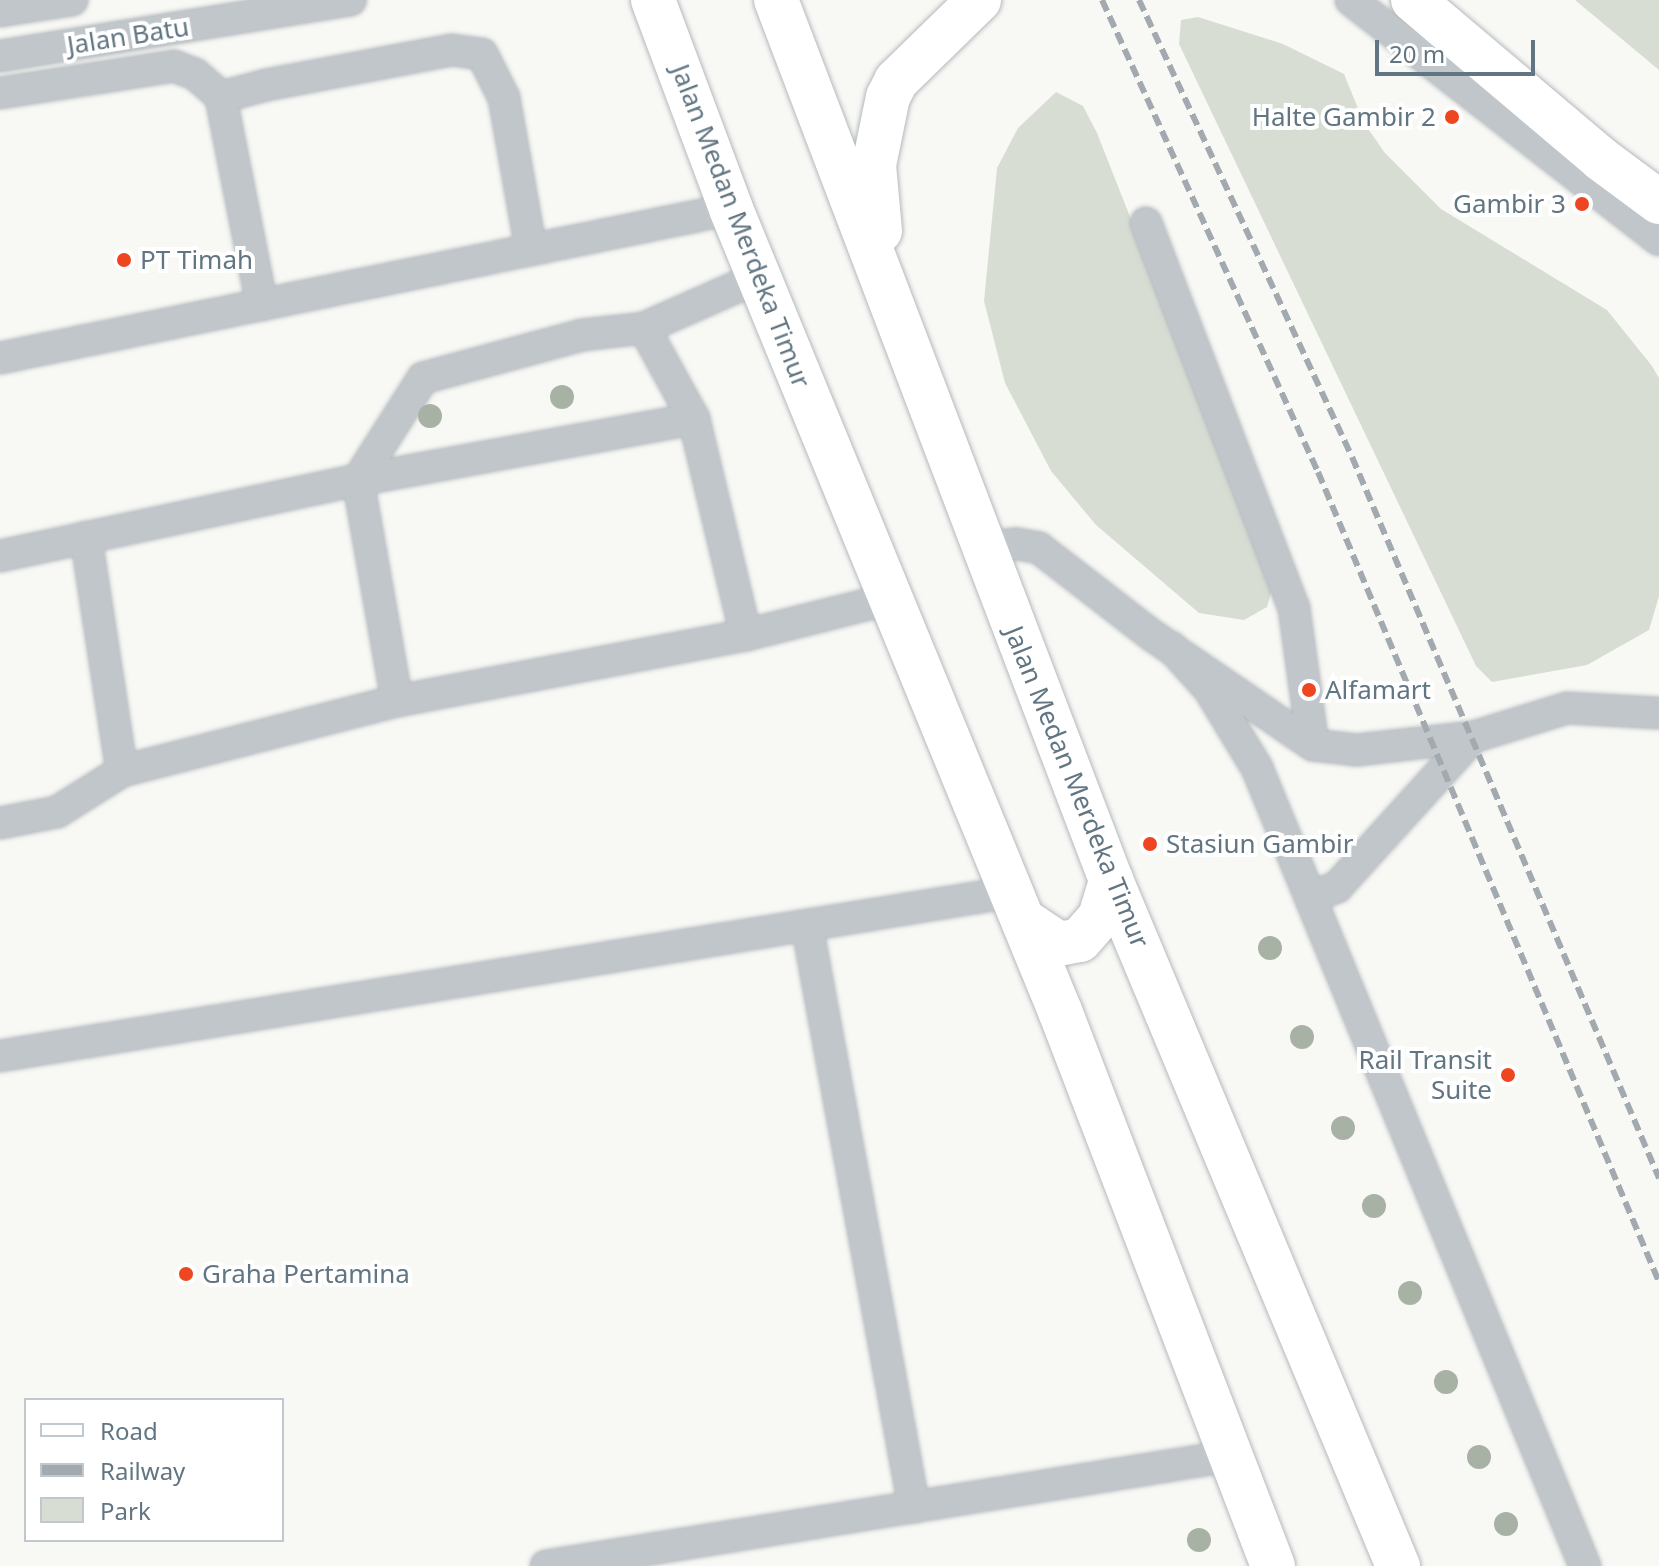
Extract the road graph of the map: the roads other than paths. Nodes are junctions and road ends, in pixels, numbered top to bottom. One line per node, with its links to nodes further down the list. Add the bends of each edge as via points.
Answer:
1 (72, 0): 8 (lane)
2 (351, 0): 9 (lane, Jalan Batu)
3 (653, 0): 13 (main road, Jalan Medan Merdeka Timur)
4 (776, 0): 18 (main road, Jalan Medan Merdeka Timur)
5 (979, 0): 18 (main road, via 896,81 884,108 874,165)
6 (1351, 0): 15 (lane)
7 (1413, 0): 12 (main road)
8 (0, 11)
9 (0, 56)
10 (0, 93): 11 (lane, via 174,66 195,74)
11 (221, 97): 16 (lane, via 452,50 482,54 504,98); 19 (lane)
12 (1659, 202)
13 (731, 209): 16 (lane); 17 (main road, Jalan Medan Merdeka Timur)
14 (1146, 223): 33 (lane, via 1294,608)
15 (1659, 240)
16 (531, 250): 19 (lane)
17 (759, 277): 20 (lane); 27 (main road, Jalan Medan Merdeka Timur)
18 (886, 289): 25 (main road, Jalan Medan Merdeka Timur)
19 (262, 305): 21 (lane)
20 (644, 328): 22 (lane); 23 (lane, via 582,335 423,378)
21 (0, 358)
22 (694, 419): 23 (lane); 28 (lane)
23 (358, 480): 24 (lane); 30 (lane)
24 (86, 537): 26 (lane); 34 (lane)
25 (982, 548): 29 (lane, via 1039,548); 36 (main road, Jalan Medan Merdeka Timur)
26 (0, 556)
27 (889, 599): 28 (lane); 38 (main road, Jalan Medan Merdeka Timur)
28 (746, 635): 30 (lane)
29 (1171, 647): 33 (lane); 37 (lane, via 1209,689 1257,768)
30 (397, 701): 34 (lane)
31 (1659, 713): 32 (lane, via 1567,708)
32 (1473, 737): 33 (lane, via 1357,750); 37 (lane, via 1337,887)
33 (1313, 745)
34 (122, 771): 35 (lane, via 57,812)
35 (0, 823)
36 (1111, 880): 38 (main road, via 1100,917 1080,940 1059,944); 45 (main road, Jalan Medan Merdeka Timur)
37 (1310, 897): 46 (lane)
38 (1018, 906): 39 (lane); 41 (main road, Jalan Medan Merdeka Timur)
39 (807, 925): 40 (lane); 42 (lane)
40 (0, 1056)
41 (1230, 1456): 42 (lane); 44 (main road, Jalan Medan Merdeka Timur)
42 (914, 1507): 43 (lane)
43 (546, 1566)
44 (1273, 1566)
45 (1398, 1566)
46 (1585, 1566)

